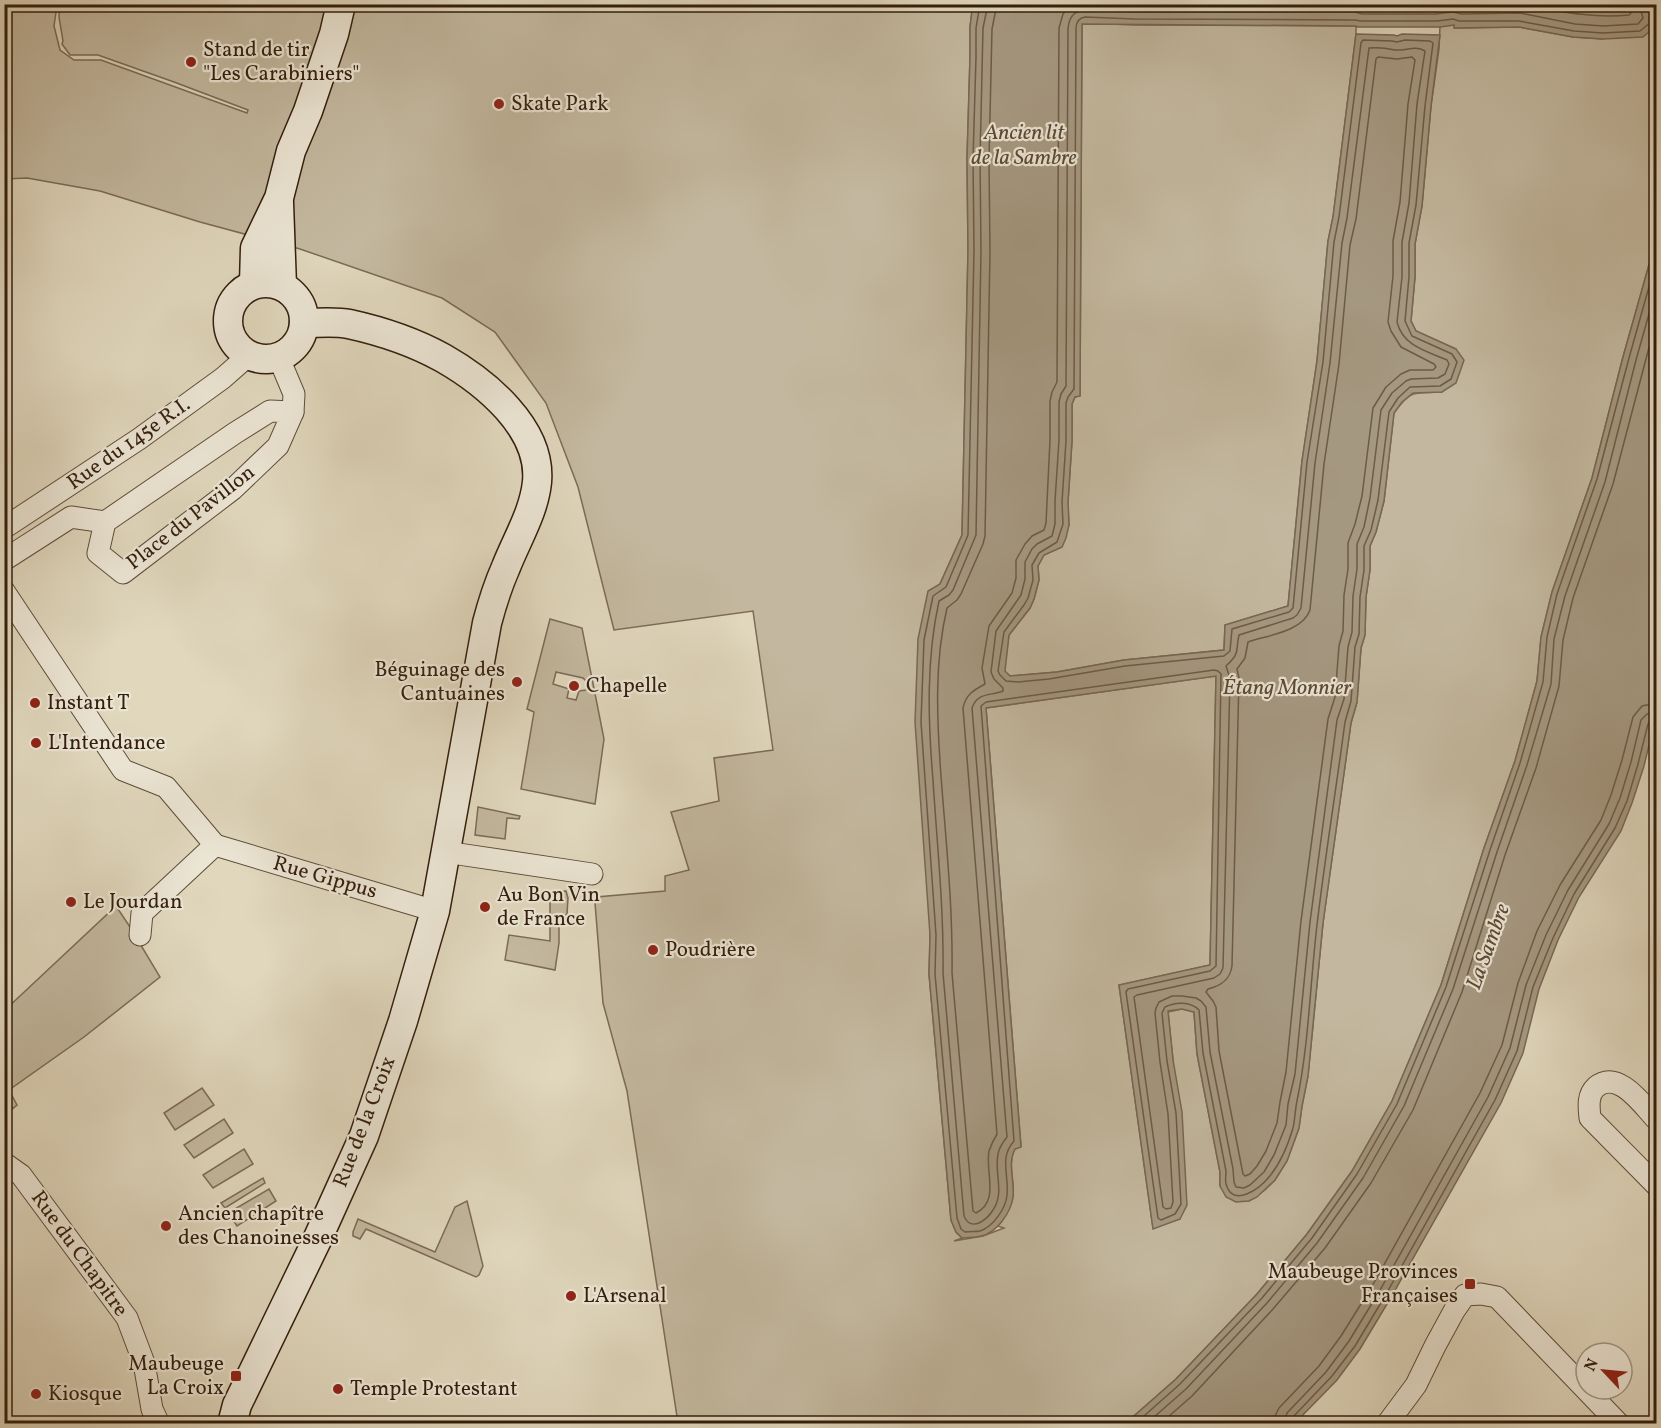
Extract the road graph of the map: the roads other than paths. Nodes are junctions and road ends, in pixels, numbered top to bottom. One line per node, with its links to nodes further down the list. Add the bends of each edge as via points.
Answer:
1 (341, 4): 2 (main road)
2 (279, 198): 3 (main road, via 255,248); 4 (main road)
3 (254, 284): 4 (main road); 6 (main road, via 232,304 228,320 237,346)
4 (282, 286): 5 (main road, via 295,296)
5 (304, 323): 7 (main road, via 300,337); 14 (main road, Rue de la Croix, via 347,323 416,345 442,358 471,376 506,408 534,448 537,481 533,504 498,586 487,623)
6 (249, 355): 7 (main road); 10 (street, Rue du 145e R.I., via 138,439)
7 (278, 356): 8 (street, via 294,394)
8 (293, 412): 9 (street, Place du Pavillon, via 270,411); 9 (street, Place du Pavillon, via 278,446 233,489 123,573 98,553)
9 (105, 522): 11 (street, via 71,517)
10 (4, 528)
11 (4, 560)
12 (4, 591): 13 (street, via 123,770 166,787)
13 (215, 845): 16 (street, Rue Gippus); 17 (street, via 141,913)
14 (445, 852): 15 (street); 16 (main road, Rue de la Croix)
15 (592, 874)
16 (435, 911): 22 (main road, Rue de la Croix, via 364,1136 237,1405)
17 (140, 935)
18 (1656, 1119): 20 (street, via 1616,1082 1602,1083 1593,1090 1588,1104 1590,1118)
19 (4, 1162): 21 (street, Rue du Chapitre, via 21,1175 127,1318 144,1363 152,1409)
20 (1656, 1185)
21 (159, 1424)
22 (232, 1424)
23 (1387, 1424): 24 (street, via 1416,1385 1465,1295 1481,1294 1497,1297)
24 (1619, 1424)

